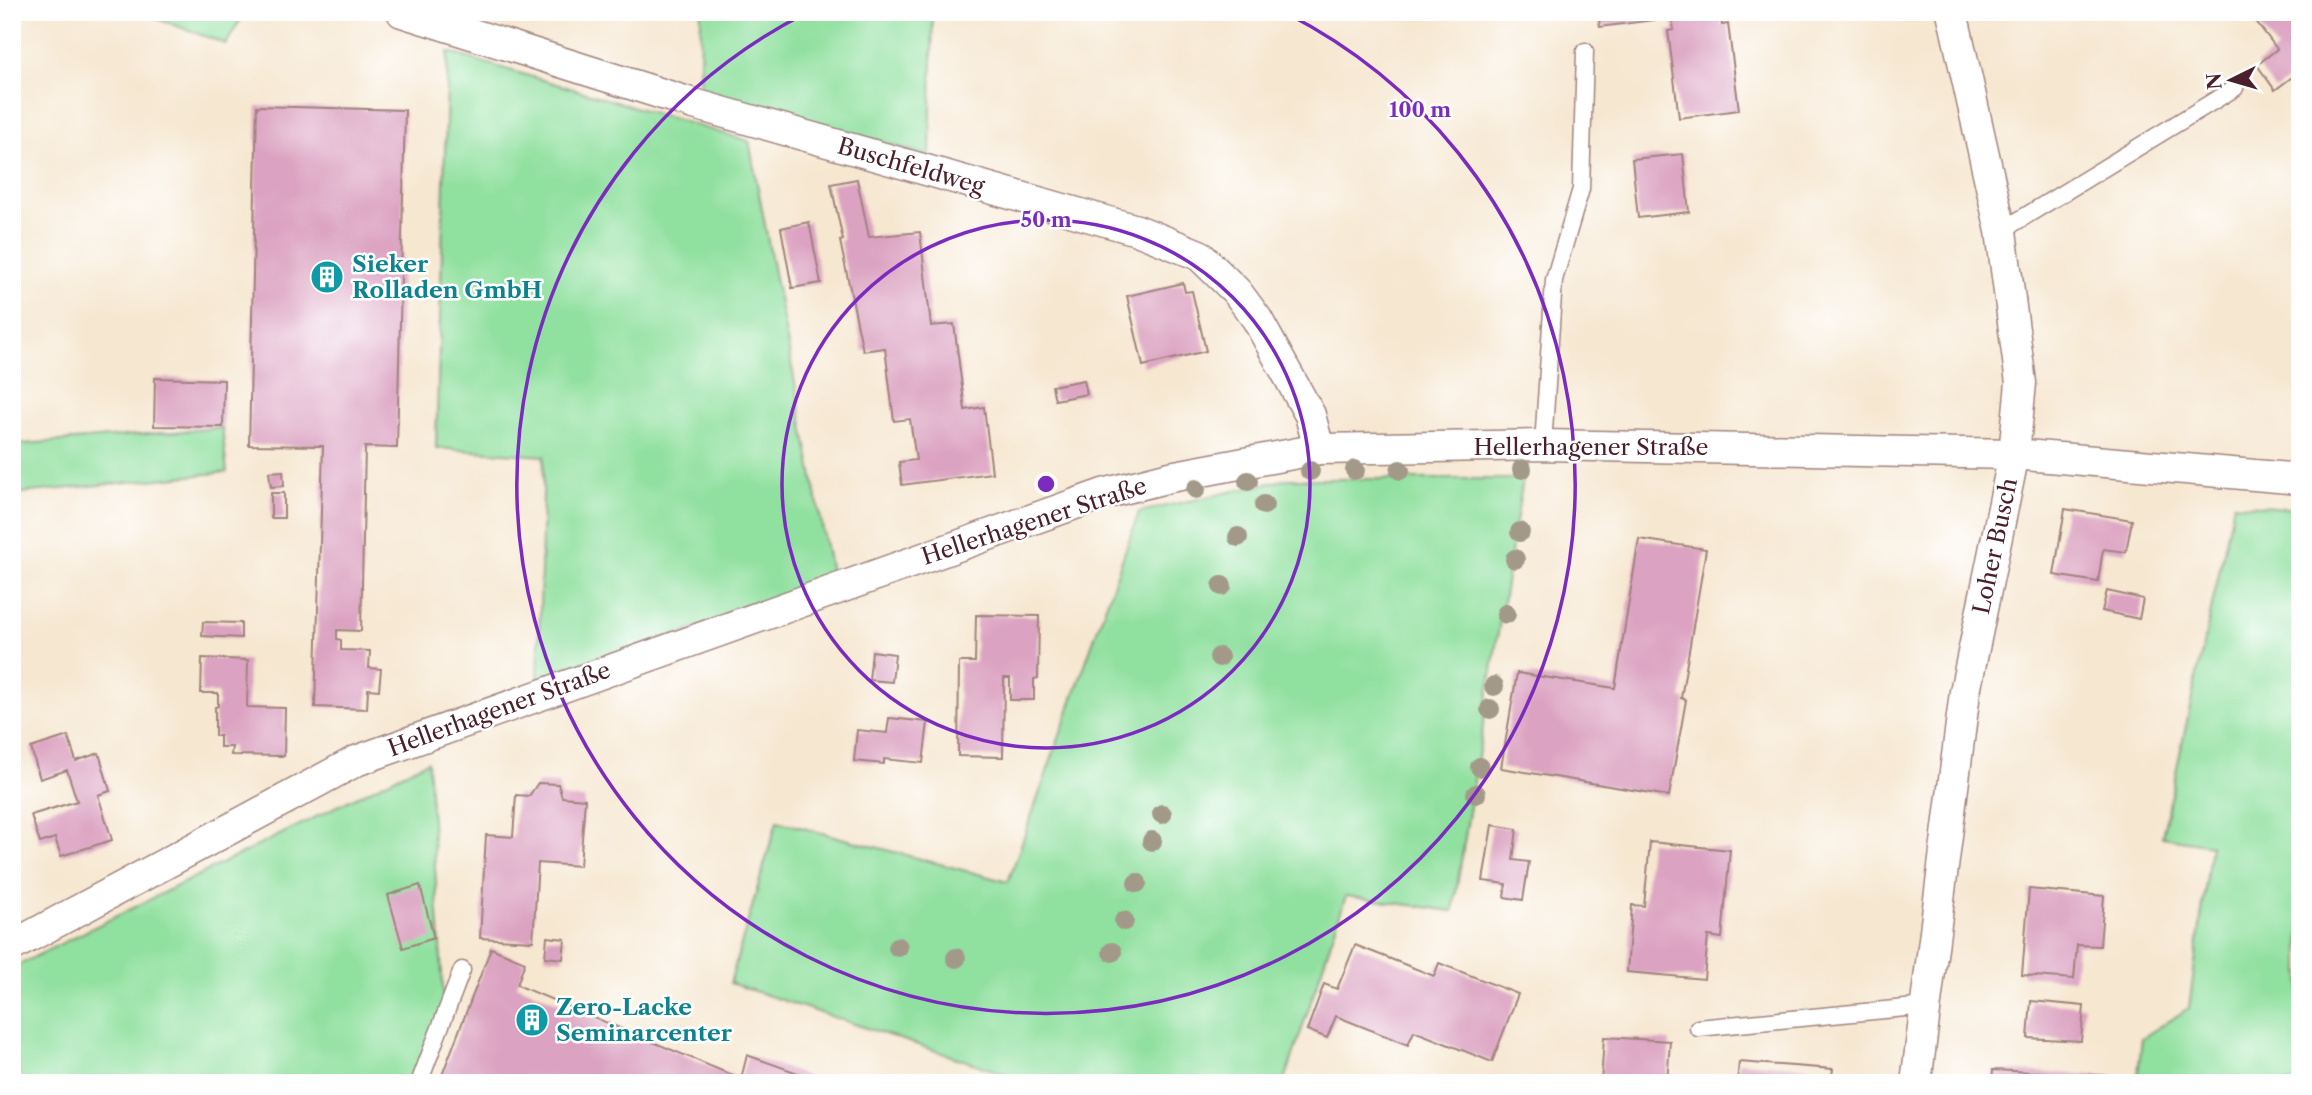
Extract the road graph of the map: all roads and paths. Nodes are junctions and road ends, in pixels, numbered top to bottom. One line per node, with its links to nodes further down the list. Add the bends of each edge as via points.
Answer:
1 (402, 12): 7 (street, Buschfeldweg, via 694,104 1137,230 1199,255 1257,318 1310,415)
2 (1952, 12): 5 (street, Loher Busch)
3 (1585, 51): 6 (lane, via 1581,189 1554,279)
4 (2235, 88): 5 (lane)
5 (2001, 231): 8 (street, Loher Busch, via 2021,383)
6 (1543, 445): 7 (street, Hellerhagener Straße); 8 (street, Hellerhagener Straße)
7 (1319, 449): 10 (street, Hellerhagener Straße, via 1103,494 356,761)
8 (2014, 454): 9 (street, Hellerhagener Straße); 12 (street, Loher Busch, via 1965,692)
9 (2300, 479)
10 (12, 946)
11 (462, 970): 14 (lane)
12 (1926, 1006): 13 (lane); 15 (street, Loher Busch)
13 (1699, 1028)
14 (419, 1083)
15 (1916, 1083)

